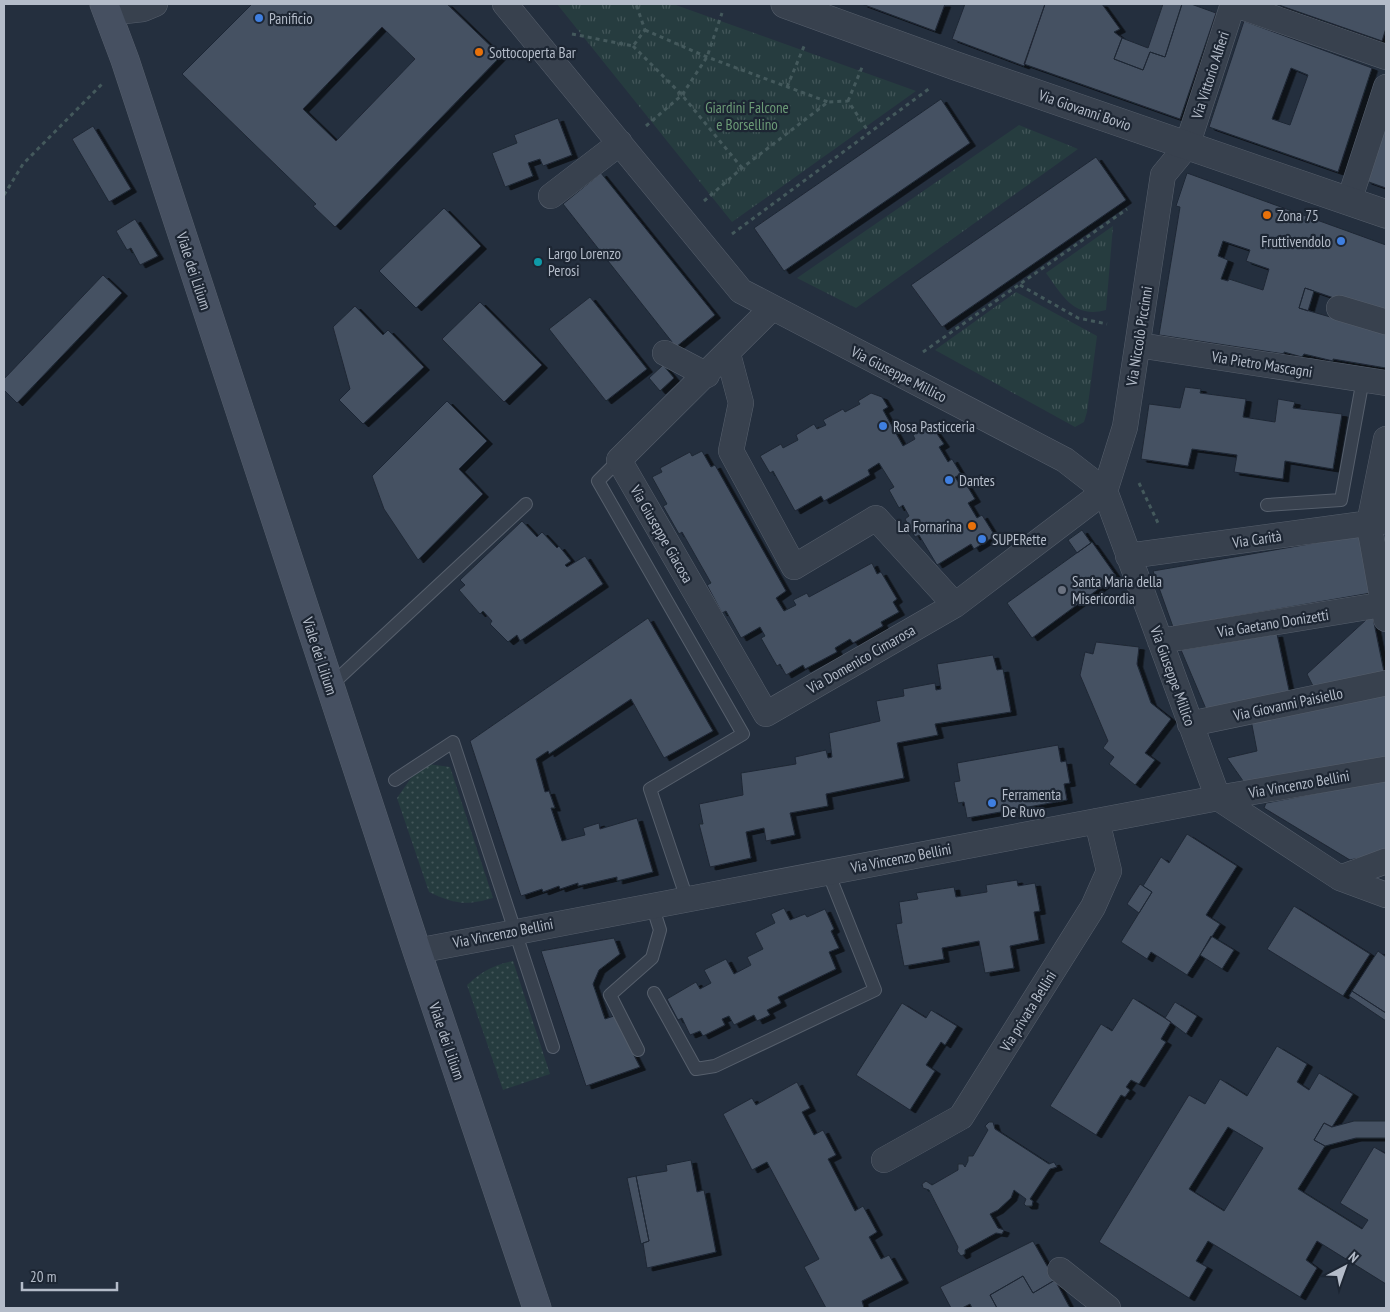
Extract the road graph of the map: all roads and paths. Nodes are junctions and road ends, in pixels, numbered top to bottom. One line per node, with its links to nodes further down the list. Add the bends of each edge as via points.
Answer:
1 (504, 4): 24 (street, Via Giuseppe Millico)
2 (636, 4): 8 (path)
3 (785, 4): 25 (street, Via Giovanni Bovio)
4 (1233, 4): 13 (street); 25 (street, Via Vittorio Alfieri)
5 (147, 5): 6 (street)
6 (105, 8): 14 (main road, Viale dei Lilium)
7 (722, 13): 12 (path)
8 (645, 30): 11 (path); 12 (path)
9 (572, 34): 11 (path)
10 (806, 42): 17 (path)
11 (634, 46): 19 (path)
12 (707, 57): 17 (path); 19 (path)
13 (1386, 57)
14 (125, 60): 27 (path, via 23,164); 56 (main road, Viale dei Lilium)
15 (864, 63): 20 (path)
16 (933, 86): 23 (path)
17 (787, 87): 21 (path)
18 (1386, 87): 30 (street)
19 (682, 95): 22 (path); 26 (path)
20 (848, 101): 21 (path); 23 (path)
21 (828, 102): 26 (path)
22 (646, 126)
23 (870, 134): 33 (path)
24 (620, 143): 28 (street); 35 (street, Via Giuseppe Millico, via 742,291)
25 (1187, 146): 30 (street, Via Giovanni Bovio); 39 (street, Via Niccolò Piccinni, via 1163,175)
26 (742, 168): 29 (path)
27 (4, 195)
28 (551, 196)
29 (704, 200)
30 (1349, 201): 32 (street, Via Giovanni Bovio)
31 (1127, 208): 34 (path)
32 (1386, 214)
33 (732, 235)
34 (1020, 285): 38 (path, via 1078,318); 40 (path)
35 (772, 308): 42 (street); 47 (street, Via Giuseppe Millico, via 1065,460)
36 (1339, 308): 37 (street)
37 (1386, 322)
38 (1107, 324)
39 (1138, 345): 44 (street, Via Pietro Mascagni); 47 (street, Via Niccolò Piccinni, via 1125,427)
40 (923, 352)
41 (665, 353): 43 (street)
42 (728, 354): 43 (street); 52 (street, via 741,403 731,451 794,567 876,518)
43 (707, 375): 46 (street)
44 (1375, 381): 49 (lane, via 1341,500)
45 (1386, 439): 50 (street)
46 (619, 460): 57 (street, Via Giuseppe Giacosa); 67 (lane, via 598,481 743,734 650,788)
47 (1105, 491): 51 (street, Via Giuseppe Millico); 52 (street, Via Domenico Cimarosa)
48 (526, 504): 56 (lane)
49 (1267, 505)
50 (1377, 522): 51 (street, Via Carità); 53 (street)
51 (1128, 556): 54 (street, Via Giuseppe Millico)
52 (955, 605): 57 (street, Via Domenico Cimarosa)
53 (1385, 609): 54 (street, Via Gaetano Donizetti)
54 (1160, 641): 58 (street, Via Giuseppe Millico)
55 (1386, 684): 58 (street, Via Giovanni Paisiello)
56 (330, 686): 70 (main road, Viale dei Lilium)
57 (766, 714)
58 (1190, 724): 61 (street, Via Giuseppe Millico)
59 (1386, 770): 61 (street, Via Vincenzo Bellini)
60 (395, 780): 69 (lane, via 453,742)
61 (1218, 798): 62 (street, Via Vincenzo Bellini); 65 (street)
62 (1097, 821): 64 (street, Via Vincenzo Bellini); 74 (street, Via privata Bellini, via 1109,871 1093,907 982,1084 960,1117)
63 (1386, 861): 65 (street)
64 (828, 872): 67 (street, Via Vincenzo Bellini); 71 (lane, via 875,990 715,1066 696,1069)
65 (1340, 878): 66 (street)
66 (1386, 895)
67 (687, 899): 68 (street, Via Vincenzo Bellini)
68 (652, 905): 69 (street, Via Vincenzo Bellini); 73 (lane, via 660,930 652,958 610,995)
69 (514, 931): 70 (street, Via Vincenzo Bellini); 72 (lane)
70 (417, 951): 76 (main road, Viale dei Lilium)
71 (654, 993)
72 (553, 1047)
73 (638, 1050)
74 (884, 1160)
75 (1060, 1270): 77 (street)
76 (538, 1308)
77 (1108, 1308)

